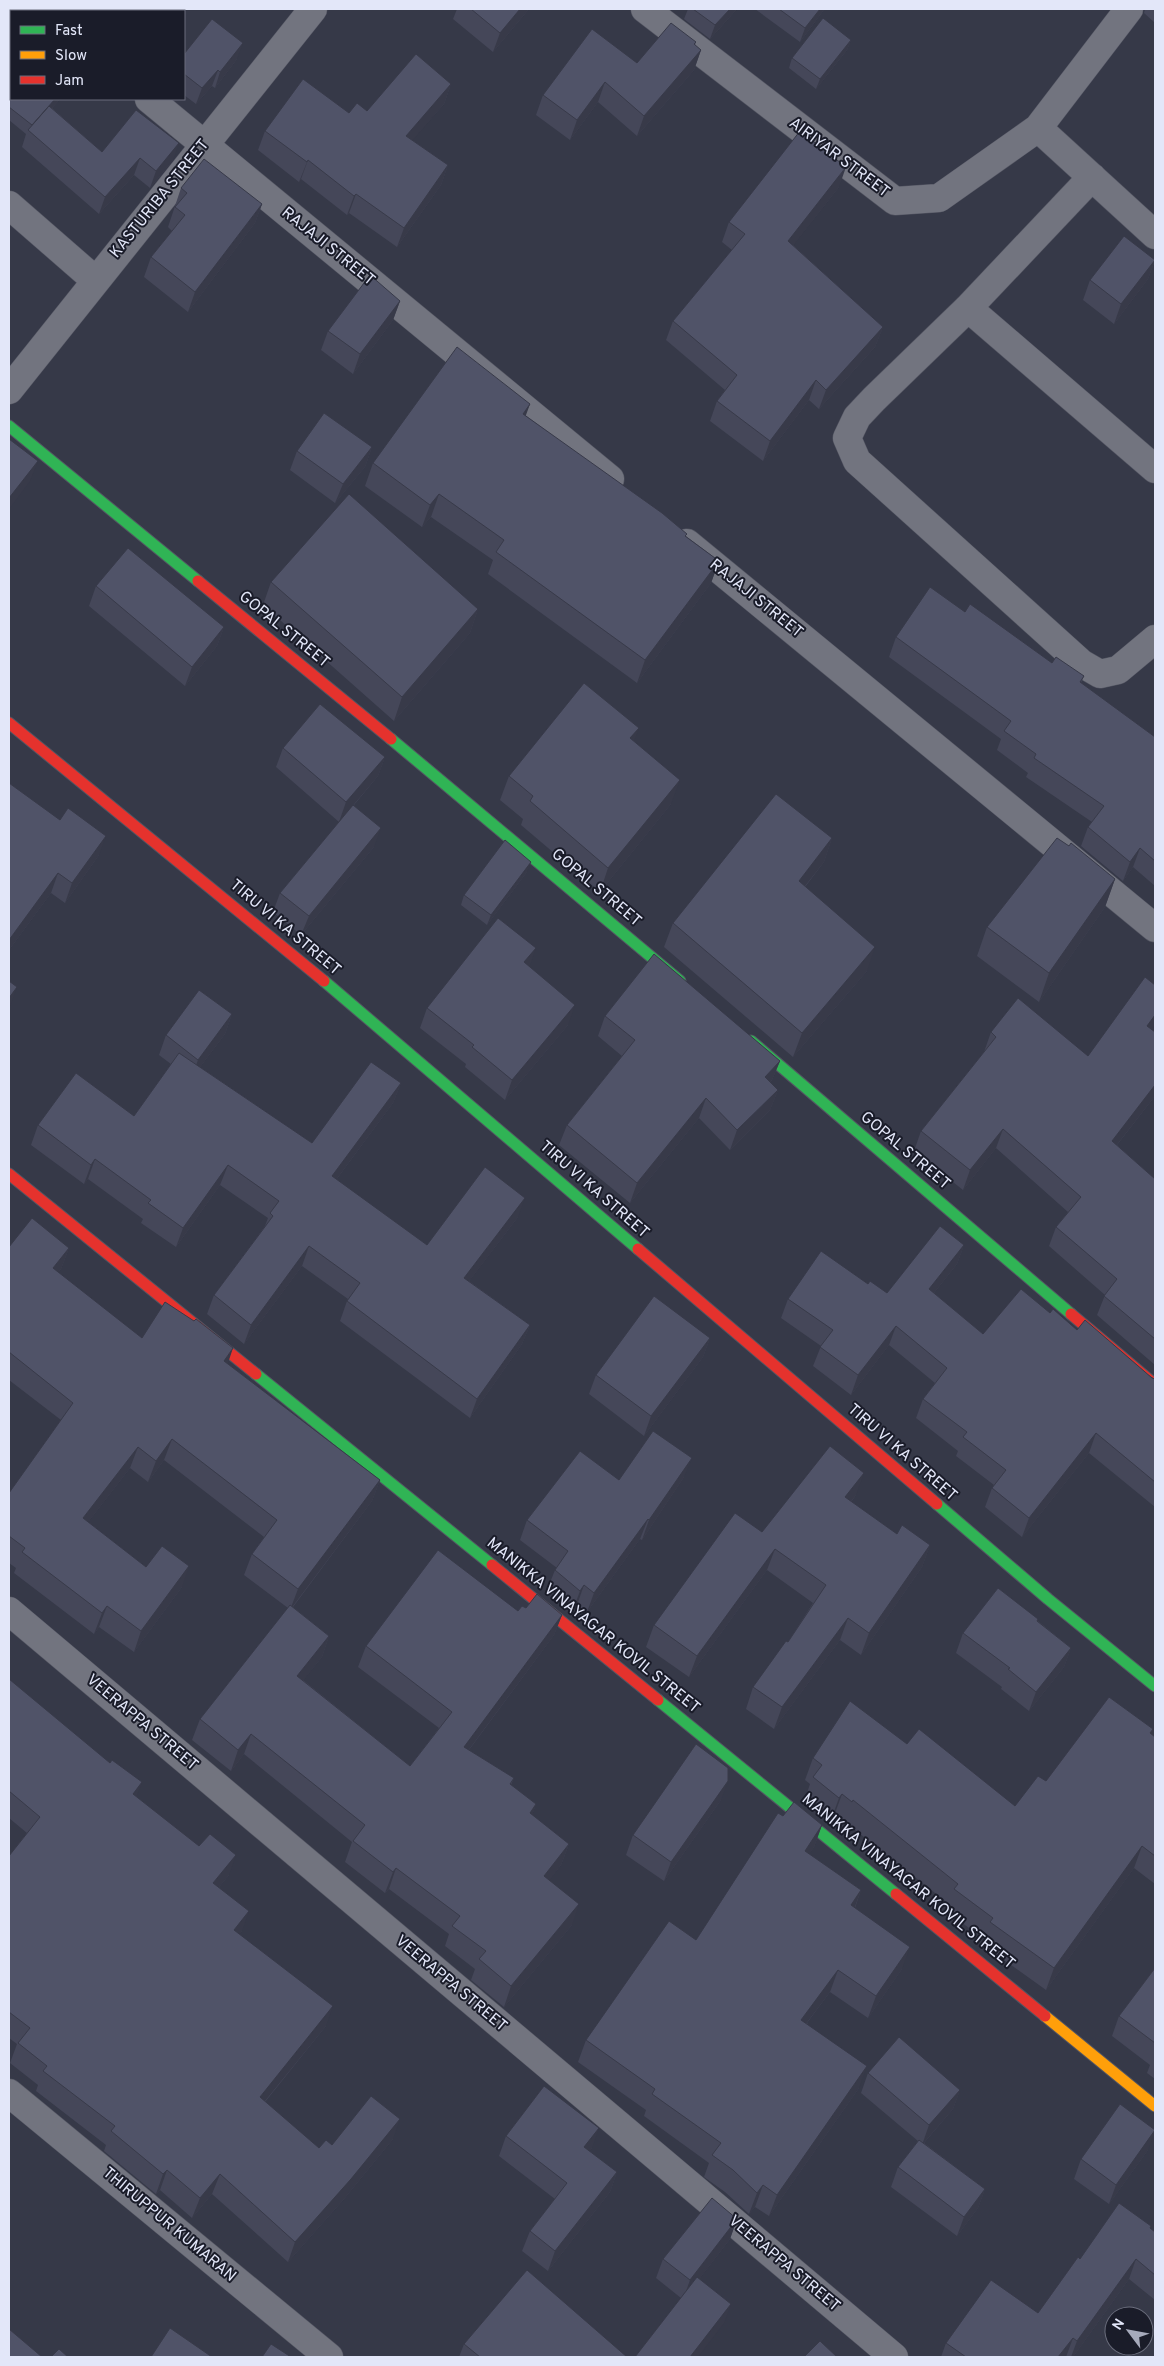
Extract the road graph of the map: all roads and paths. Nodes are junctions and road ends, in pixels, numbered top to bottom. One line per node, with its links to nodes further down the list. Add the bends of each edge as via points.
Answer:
1 (313, 9): 6 (street, KASTURIBA STREET)
2 (645, 9): 5 (street, AIRIYAR STREET, via 896,201 938,198)
3 (1129, 9): 5 (street, AIRIYAR STREET)
4 (150, 100): 6 (street, RAJAJI STREET)
5 (1038, 128): 7 (street)
6 (203, 144): 10 (street, KASTURIBA STREET); 15 (street, RAJAJI STREET)
7 (1092, 177): 9 (street); 11 (street)
8 (9, 205): 10 (street)
9 (1155, 235)
10 (95, 280): 12 (street, KASTURIBA STREET)
11 (968, 308): 14 (street); 17 (street, via 857,417 847,438 857,461 1081,663 1100,674 1118,670)
12 (9, 390)
13 (9, 426): 20 (street, GOPAL STREET, via 489,819)
14 (1155, 470)
15 (626, 492)
16 (672, 530): 19 (street, RAJAJI STREET)
17 (1155, 639)
18 (9, 723): 25 (street, TIRU VI KA STREET, via 302,962 1040,1593)
19 (1155, 928)
20 (686, 986)
21 (739, 1031): 23 (street, GOPAL STREET)
22 (9, 1174): 27 (street, MANIKKA VINAYAGAR KOVIL STREET)
23 (1155, 1385)
24 (9, 1611): 29 (street, VEERAPPA STREET)
25 (1155, 1686)
26 (9, 2093): 28 (street, THIRUPPUR KUMARAN)
27 (1155, 2106)
28 (329, 2357)
29 (894, 2357)

